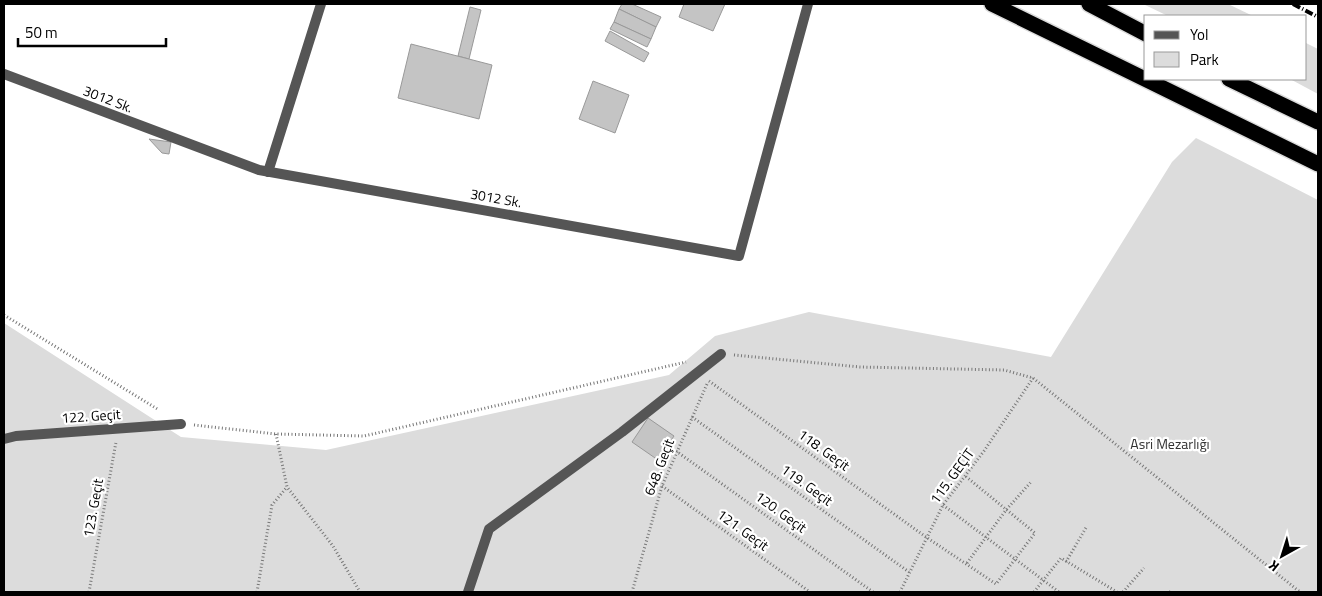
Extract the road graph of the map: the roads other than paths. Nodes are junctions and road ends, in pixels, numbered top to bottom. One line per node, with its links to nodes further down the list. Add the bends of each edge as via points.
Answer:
1 (321, 4): 14 (street)
2 (808, 4): 14 (street, 3012 Sk., via 739,256)
3 (992, 4): 7 (highway)
4 (1089, 4): 5 (highway)
5 (1144, 33)
6 (4, 74): 14 (street, 3012 Sk.)
7 (1144, 79)
8 (1147, 80): 13 (highway)
9 (1231, 80): 10 (highway)
10 (1244, 87): 11 (highway); 12 (highway)
11 (1318, 117)
12 (1318, 122)
13 (1318, 164)
14 (268, 172)
15 (721, 354): 18 (street, via 622,432 489,529)
16 (181, 424): 17 (street, 122. Geçit)
17 (4, 439)
18 (468, 592)

